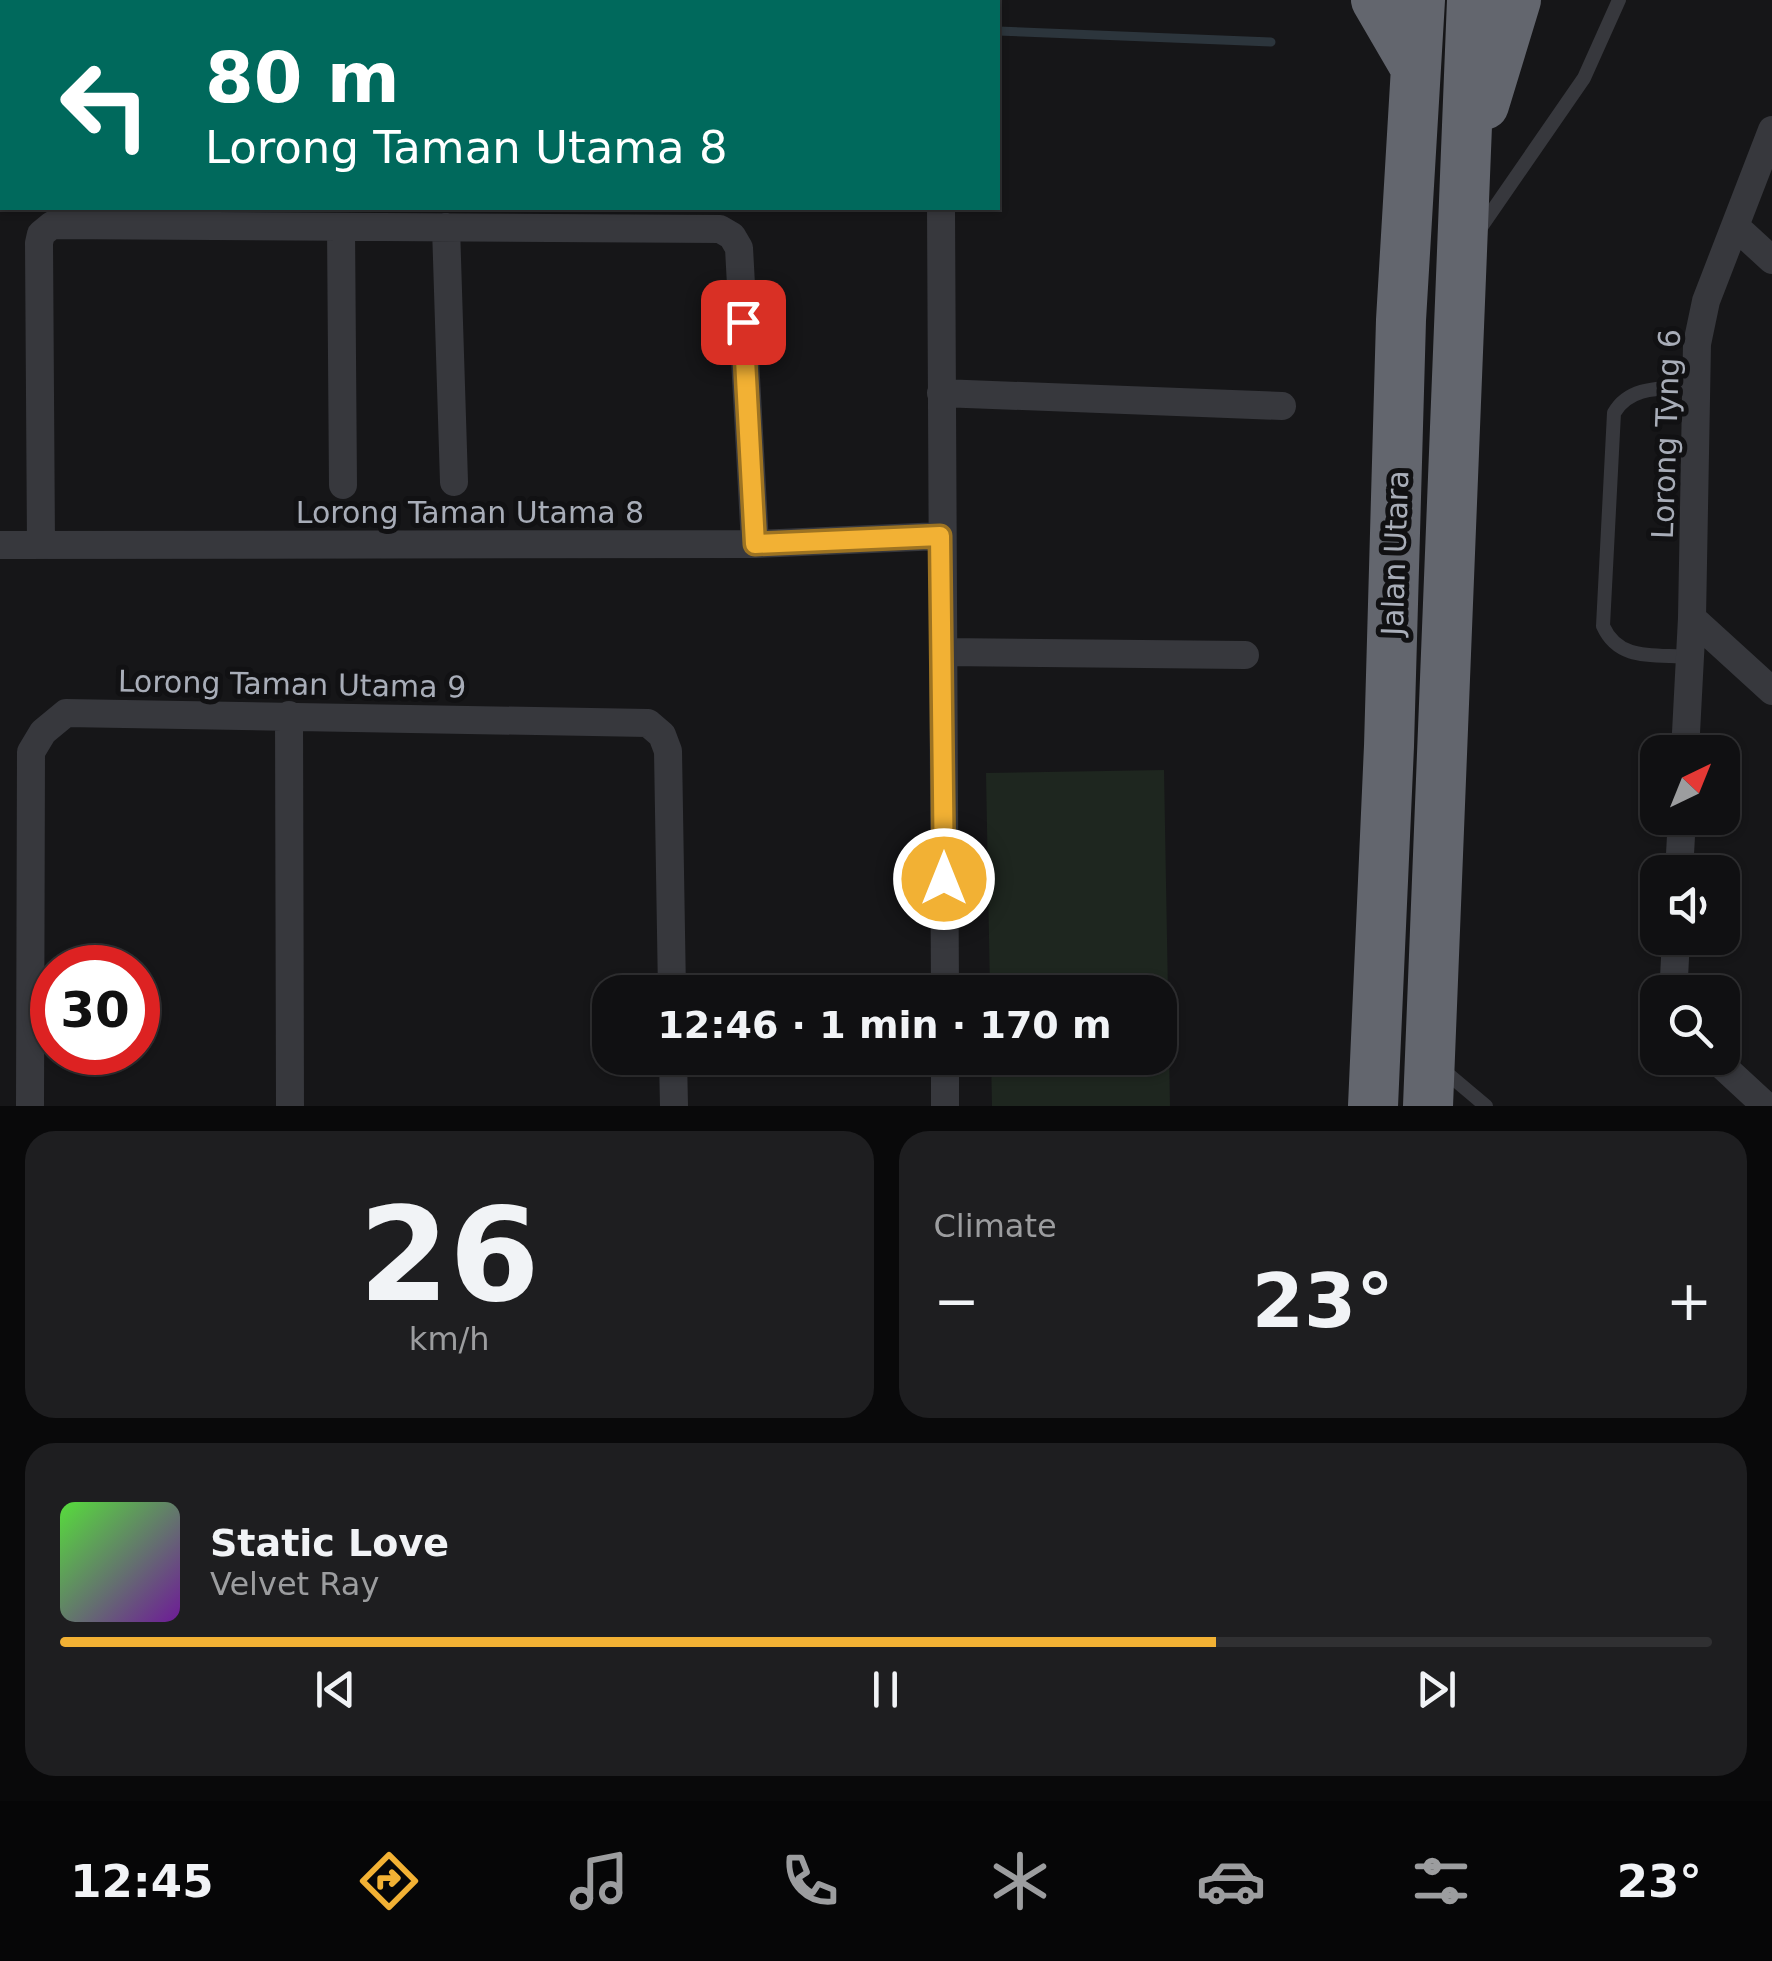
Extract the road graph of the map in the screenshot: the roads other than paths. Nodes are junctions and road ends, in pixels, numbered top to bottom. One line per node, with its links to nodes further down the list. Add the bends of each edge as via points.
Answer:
1 (1376, 0): 6 (highway)
2 (1420, 0): 6 (highway, Jalan Utara)
3 (1472, 0): 8 (highway, Jalan Utara)
4 (1516, 0): 8 (highway, via 1485,102)
5 (1619, 0): 13 (lane, via 1584,78)
6 (1415, 67): 41 (highway, Jalan Utara)
7 (1772, 130): 10 (street, Lorong Tyng 6)
8 (1464, 144): 13 (highway, Jalan Utara)
9 (941, 210): 16 (street)
10 (1735, 226): 14 (street); 15 (street, Lorong Tyng 6, via 1706,300)
11 (341, 227): 12 (street); 19 (street); 23 (street, via 52,225 41,234)
12 (446, 227): 18 (street); 22 (street, via 720,229 732,236 739,248)
13 (1460, 253): 36 (highway, Jalan Utara)
14 (1772, 260)
15 (1697, 386): 24 (street, Lorong Tyng 6); 27 (lane, via 1632,393 1614,414 1603,626 1610,642 1626,652)
16 (940, 392): 17 (street); 20 (street)
17 (1282, 406)
18 (454, 482)
19 (344, 485)
20 (940, 536): 22 (street, Lorong Taman Utama 8); 25 (street)
21 (0, 544): 23 (street, Lorong Taman Utama 8)
22 (755, 544): 23 (street, Lorong Taman Utama 8)
23 (41, 545)
24 (1692, 618): 27 (street, Lorong Tyng 6); 28 (street)
25 (944, 652): 26 (street); 32 (street)
26 (1245, 655)
27 (1690, 657): 30 (street, Lorong Tyng 6)
28 (1772, 691)
29 (289, 715): 31 (street, Lorong Taman Utama 9, via 648,724 668,750); 37 (street, Lorong Taman Utama 9, via 66,713 42,732 32,752); 38 (street)
30 (1686, 735)
31 (672, 975)
32 (945, 975)
33 (673, 1075): 39 (street)
34 (945, 1075): 40 (street)
35 (1732, 1075): 43 (street)
36 (1429, 1082): 42 (lane)
37 (30, 1106)
38 (290, 1106)
39 (674, 1106)
40 (945, 1106)
41 (1373, 1106)
42 (1486, 1106)
43 (1766, 1106)

